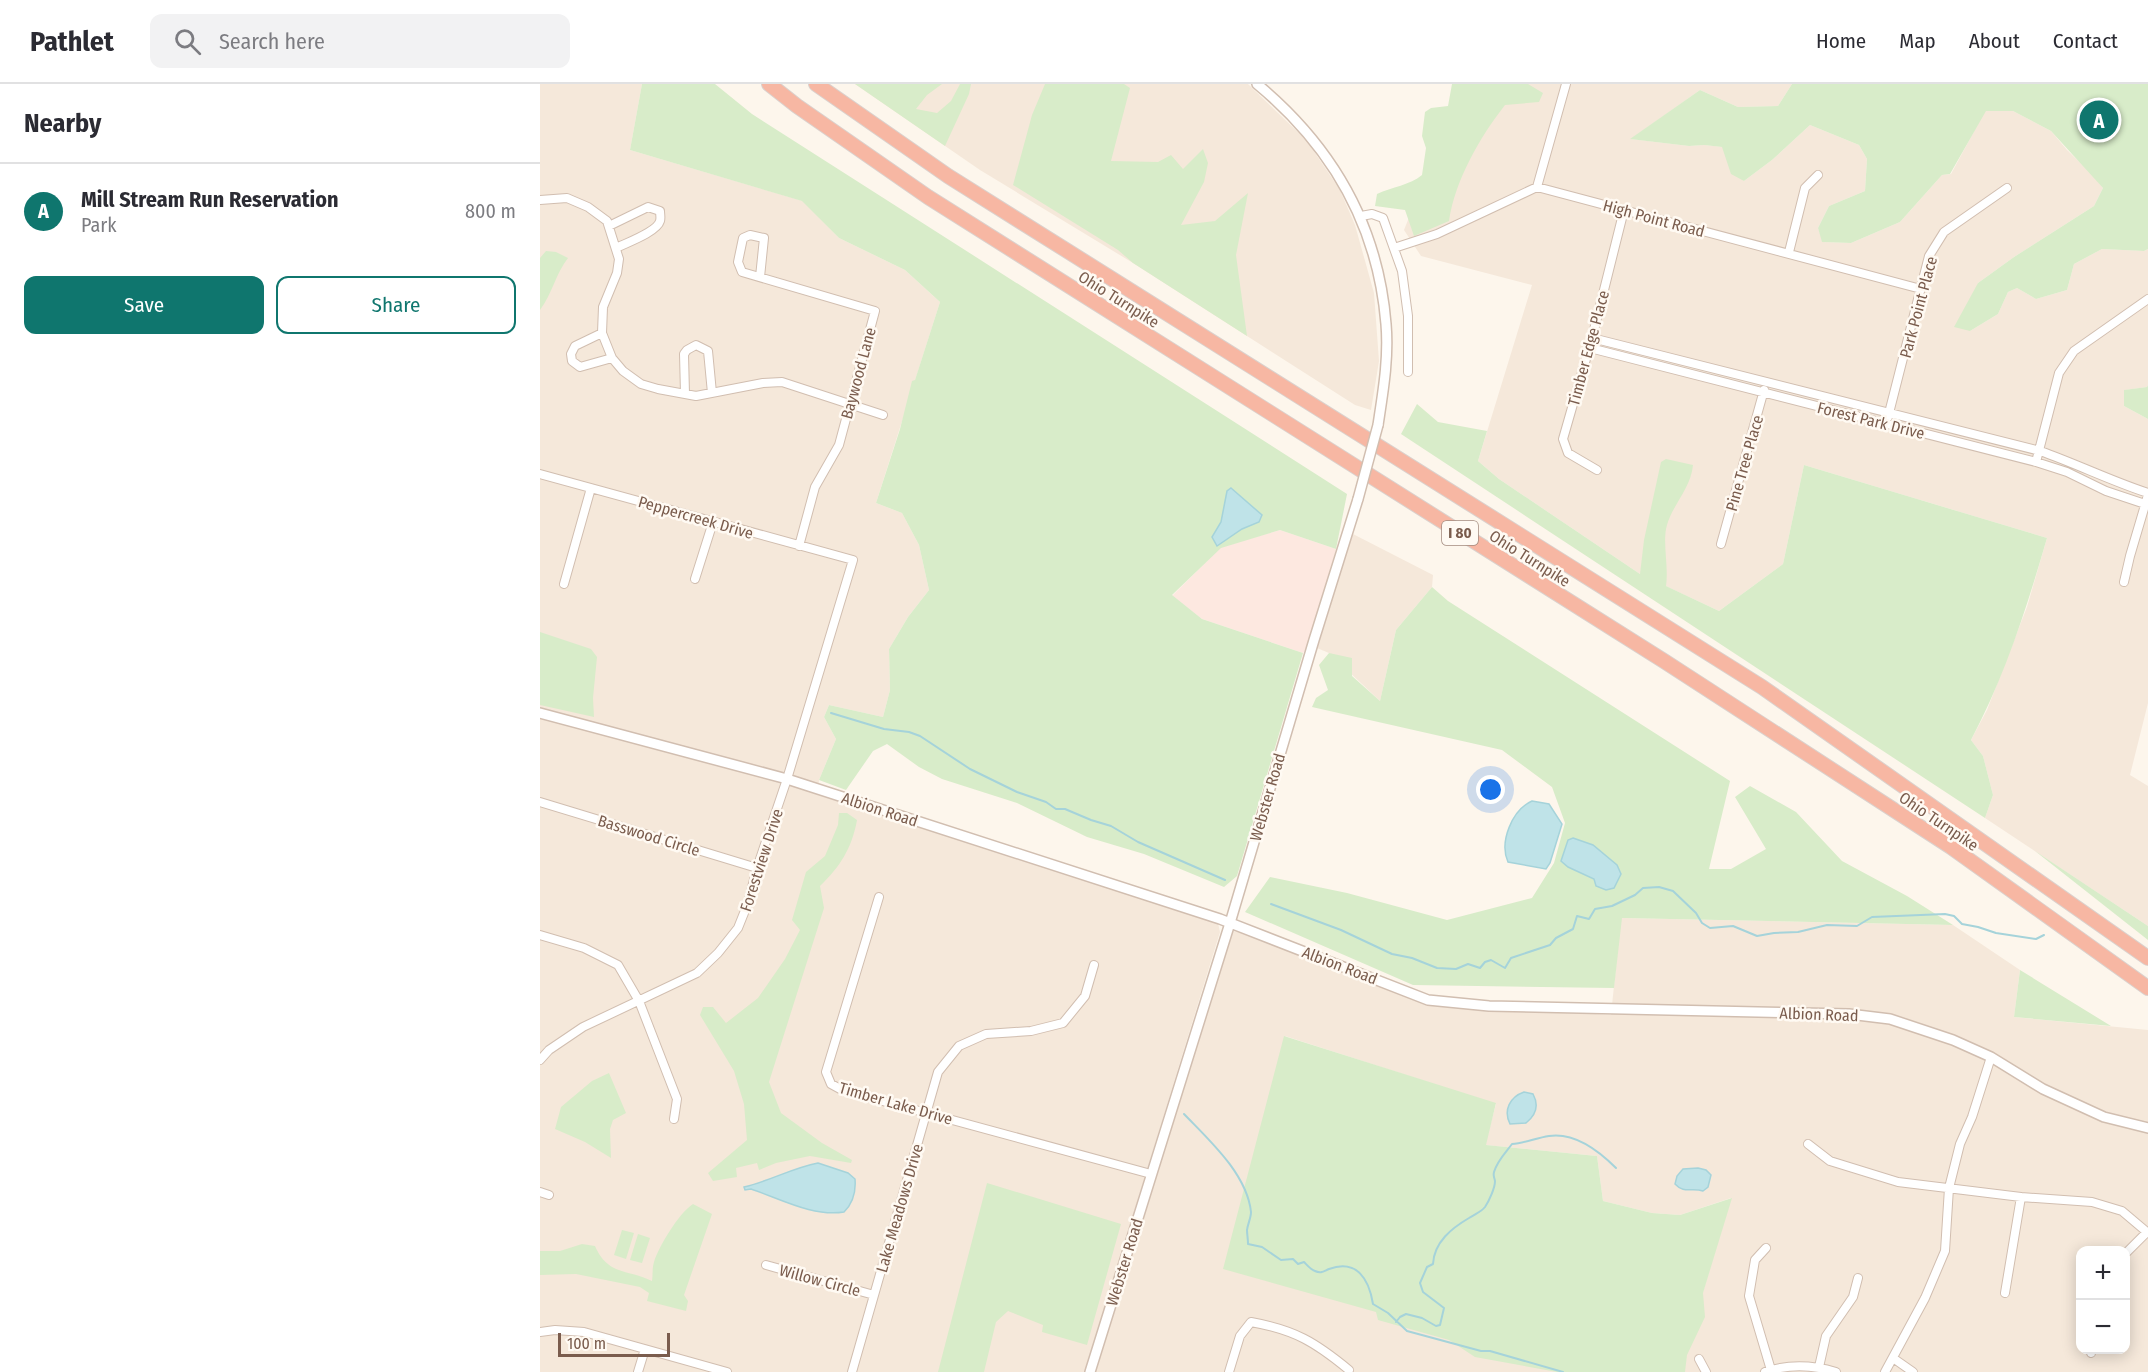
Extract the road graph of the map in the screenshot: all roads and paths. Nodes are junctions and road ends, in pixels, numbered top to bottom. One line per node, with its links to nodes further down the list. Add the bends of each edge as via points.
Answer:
1 (769, 84): 54 (highway, Ohio Turnpike / I 80, via 928,197 1951,847)
2 (816, 84): 52 (highway, Ohio Turnpike / I 80, via 948,176 1762,687)
3 (1257, 84): 10 (street, Webster Road, via 1313,138)
4 (1566, 84): 6 (street)
5 (1818, 175): 14 (street, via 1806,188)
6 (1537, 187): 9 (street, High Point Road); 13 (street, via 1437,234)
7 (2007, 188): 16 (street, Park Point Place, via 1944,232 1929,256)
8 (540, 200): 11 (street, via 567,198 588,207)
9 (1624, 210): 14 (street, High Point Road); 19 (street, Timber Edge Place)
10 (1361, 216): 13 (street, via 1383,218); 50 (street, Webster Road, bridge, via 1382,290 1386,325 1378,425)
11 (609, 226): 12 (street); 12 (street, via 648,207 660,211 661,220 651,231)
12 (616, 248): 18 (street, via 617,273 603,307)
13 (1394, 248): 22 (street, via 1408,316)
14 (1789, 252): 16 (street, High Point Road)
15 (760, 277): 15 (street, Baywood Lane, via 764,238 750,235 743,238 738,262 742,272); 27 (street, Baywood Lane, via 875,311)
16 (1921, 289): 28 (street, Park Point Place)
17 (2148, 299): 31 (street, via 2074,351 2059,373)
18 (602, 333): 21 (street); 21 (street, via 575,346 572,361 580,367)
19 (1592, 339): 20 (street, Timber Edge Place); 23 (street, Forest Park Drive)
20 (1590, 348): 25 (street, Forest Park Drive); 33 (street, Timber Edge Place, via 1563,439 1568,453)
21 (612, 358): 26 (street, via 641,384)
22 (1408, 372)
23 (1766, 381): 25 (street, Pine Tree Place); 28 (street, Forest Park Drive)
24 (712, 393): 26 (street); 26 (street, via 708,351 696,345 684,354); 27 (street, via 782,382)
25 (1764, 393): 30 (street, Forest Park Drive); 39 (street, Pine Tree Place)
26 (685, 394)
27 (849, 403): 29 (street); 40 (street, Baywood Lane, via 838,445 815,487)
28 (1889, 414): 30 (street, Park Point Place); 31 (street, Forest Park Drive)
29 (883, 415)
30 (1887, 424): 32 (street, Forest Park Drive)
31 (2040, 451): 32 (street); 36 (street, Forest Park Drive)
32 (2036, 462): 37 (street, Forest Park Drive)
33 (1597, 470)
34 (540, 474): 35 (street, Peppercreek Drive)
35 (591, 488): 38 (street, Peppercreek Drive); 44 (street)
36 (2148, 494): 37 (street)
37 (2147, 504): 43 (street)
38 (713, 522): 40 (street, Peppercreek Drive); 42 (street)
39 (1721, 544)
40 (799, 546): 41 (street, Peppercreek Drive)
41 (853, 560): 46 (street, Forestview Drive)
42 (695, 579)
43 (2124, 582)
44 (564, 584)
45 (540, 713): 46 (street, Albion Road)
46 (787, 780): 48 (street, Forestview Drive); 50 (street, Albion Road)
47 (540, 802): 48 (street, Basswood Circle)
48 (757, 868): 55 (street, Forestview Drive, via 738,928 718,953 697,973)
49 (879, 897): 58 (street, Timber Lake Drive, via 826,1072 831,1084 842,1090)
50 (1230, 922): 56 (street, Albion Road, via 1428,999 1489,1006 1855,1014 1923,1029); 62 (street, Webster Road)
51 (540, 935): 55 (street, via 584,948 618,965)
52 (2148, 958)
53 (1094, 965): 58 (street, Lake Meadows Drive, via 1085,996 1063,1023 1030,1031 986,1034 959,1046 938,1072)
54 (2148, 988)
55 (639, 1001): 57 (street, Forestview Drive, via 582,1027); 59 (street, via 677,1100)
56 (1991, 1057): 60 (street, Albion Road, via 2043,1089 2104,1117); 63 (street)
57 (540, 1060)
58 (926, 1112): 62 (street, Timber Lake Drive); 73 (street, Lake Meadows Drive)
59 (674, 1119)
60 (2148, 1128)
61 (1808, 1144): 63 (street, via 1830,1161 1898,1182)
62 (1151, 1174): 84 (street, Webster Road)
63 (1949, 1188): 66 (street); 76 (street, via 1945,1251)
64 (540, 1192): 65 (street)
65 (549, 1195)
66 (2021, 1197): 67 (street, via 2092,1202 2122,1212); 72 (street)
67 (2148, 1233): 69 (street)
68 (1766, 1248): 80 (street, via 1755,1260 1749,1296)
69 (2130, 1249)
70 (766, 1265): 73 (street, Willow Circle)
71 (1858, 1278): 78 (street, via 1853,1297 1826,1336)
72 (2005, 1293)
73 (874, 1295): 83 (street, Lake Meadows Drive)
74 (540, 1332): 75 (street, via 584,1332)
75 (645, 1349): 81 (street); 82 (street)
76 (1893, 1358): 88 (street); 89 (street)
77 (1700, 1359): 86 (street)
78 (1820, 1367): 80 (street); 87 (street)
79 (1349, 1370): 85 (street, via 1306,1338 1251,1322 1240,1336)
80 (1768, 1371)
81 (638, 1372)
82 (727, 1372)
83 (852, 1372)
84 (1090, 1372)
85 (1229, 1372)
86 (1706, 1372)
87 (1836, 1372)
88 (1885, 1372)
89 (1913, 1372)

